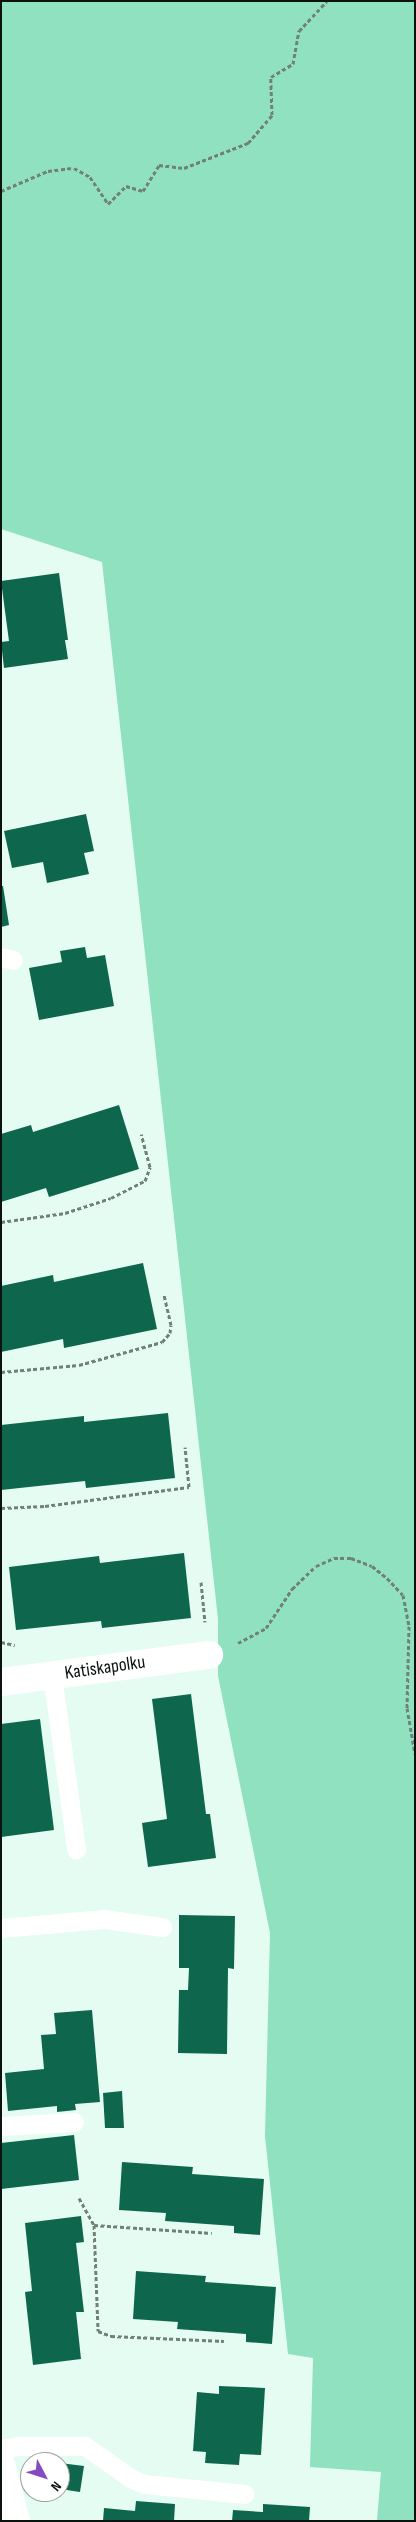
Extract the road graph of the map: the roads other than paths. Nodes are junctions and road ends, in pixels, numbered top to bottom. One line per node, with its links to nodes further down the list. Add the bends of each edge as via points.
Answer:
1 (209, 1655): 2 (street, Katiskapolku)
2 (52, 1675): 3 (street, Katiskapolku); 4 (lane)
3 (1, 1682)
4 (76, 1849)
5 (162, 1927): 6 (lane, via 104,1919)
6 (1, 1928)
7 (74, 2122): 8 (lane)
8 (1, 2126)
9 (1, 2449): 11 (lane, via 85,2446 132,2479 145,2484)
10 (1, 2464): 12 (street)
11 (245, 2494)
12 (16, 2521)

